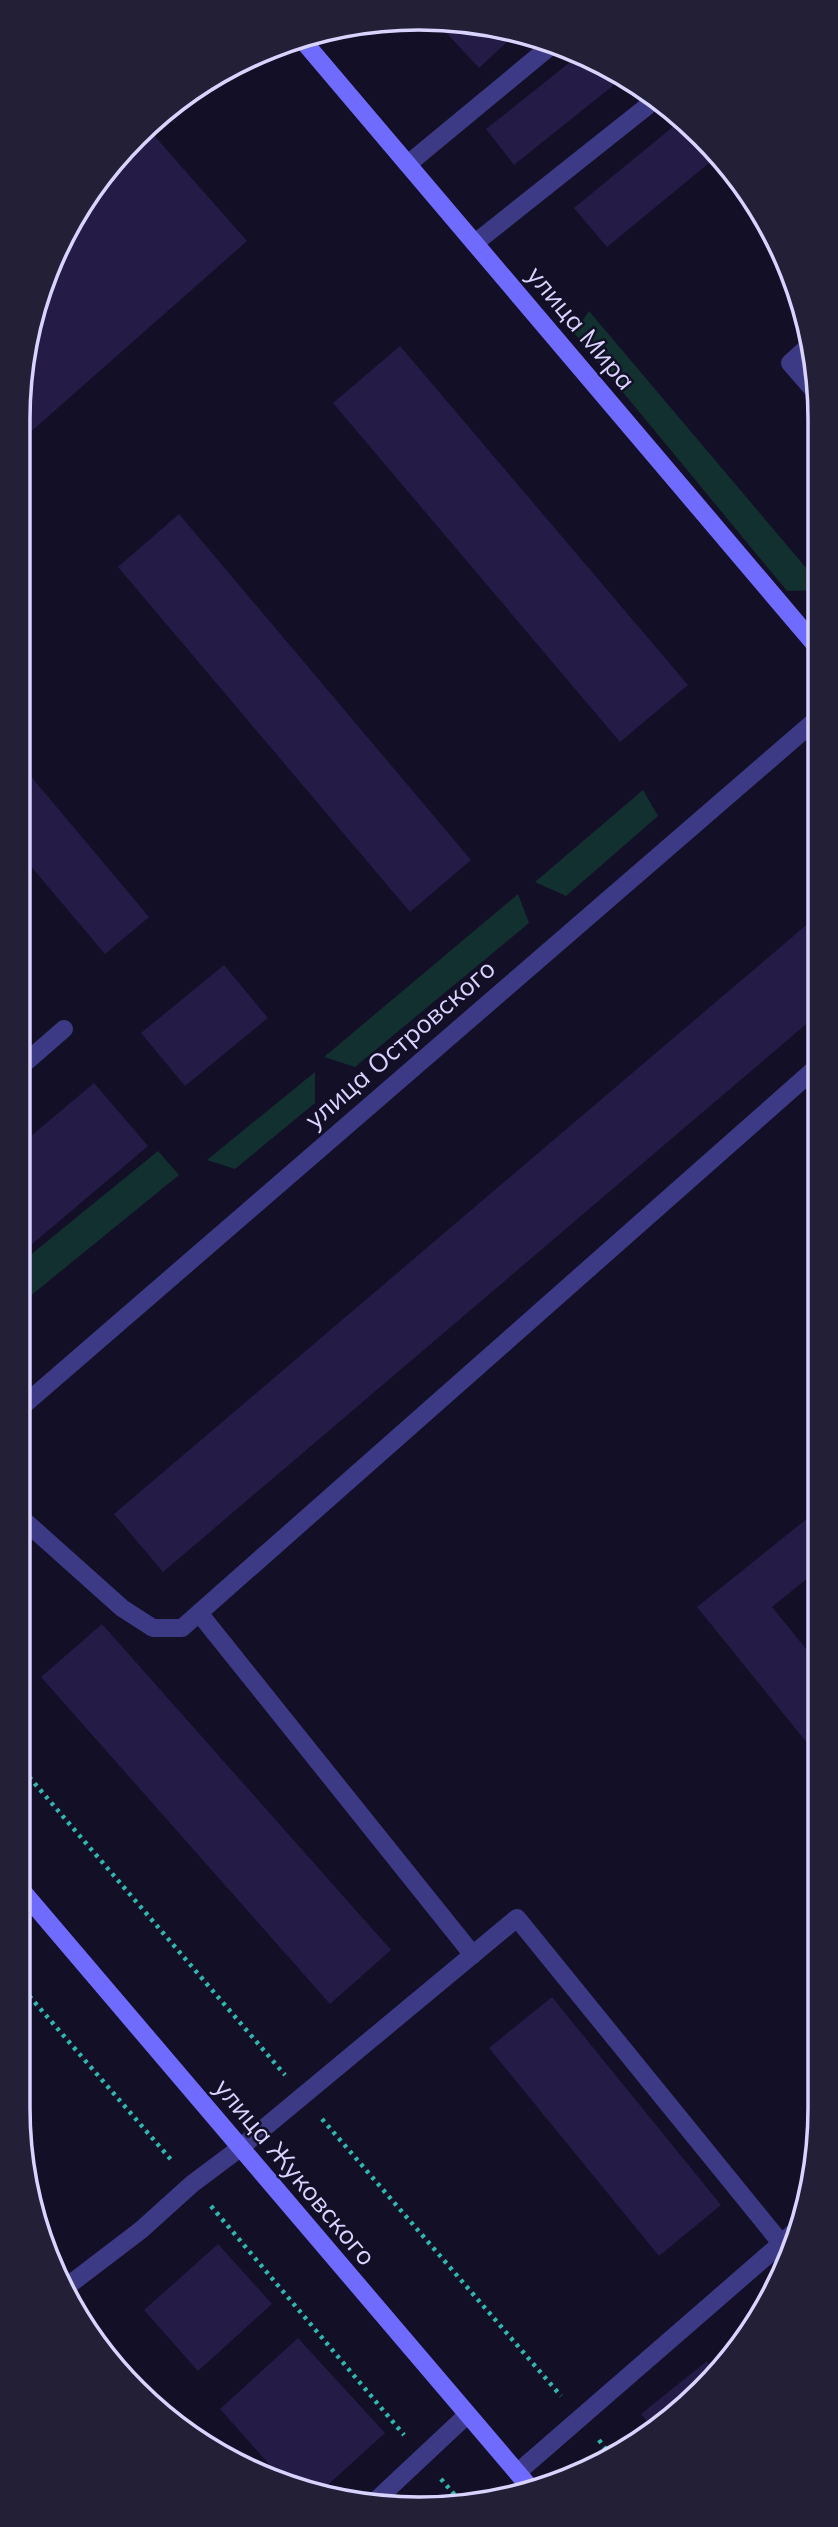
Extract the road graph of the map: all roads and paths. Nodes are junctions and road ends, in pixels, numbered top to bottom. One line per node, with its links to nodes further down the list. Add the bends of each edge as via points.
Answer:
1 (307, 46): 4 (street, улица Мира)
2 (545, 50): 4 (street)
3 (648, 105): 5 (street)
4 (408, 164): 5 (street, улица Мира)
5 (475, 243): 8 (street, улица Мира)
6 (802, 352): 7 (street, via 790,363)
7 (806, 381)
8 (808, 636)
9 (808, 727): 13 (street, улица Островского)
10 (64, 1028): 11 (street)
11 (30, 1058)
12 (808, 1075): 15 (street)
13 (30, 1400)
14 (30, 1526): 15 (street, via 122,1608 153,1628 182,1628)
15 (199, 1613): 17 (street)
16 (30, 1900): 19 (street, улица Жуковского)
17 (473, 1955): 19 (street); 22 (street, via 517,1919)
18 (30, 1997): 20 (path)
19 (240, 2148): 20 (street); 24 (street, улица Жуковского)
20 (192, 2184): 23 (street); 25 (path)
21 (786, 2239): 22 (street)
22 (781, 2243): 26 (street)
23 (72, 2283)
24 (467, 2415): 25 (street); 26 (street, улица Жуковского)
25 (423, 2457): 28 (street); 29 (path)
26 (518, 2472): 27 (street, улица Жуковского)
27 (527, 2482)
28 (382, 2495)
29 (455, 2495)

